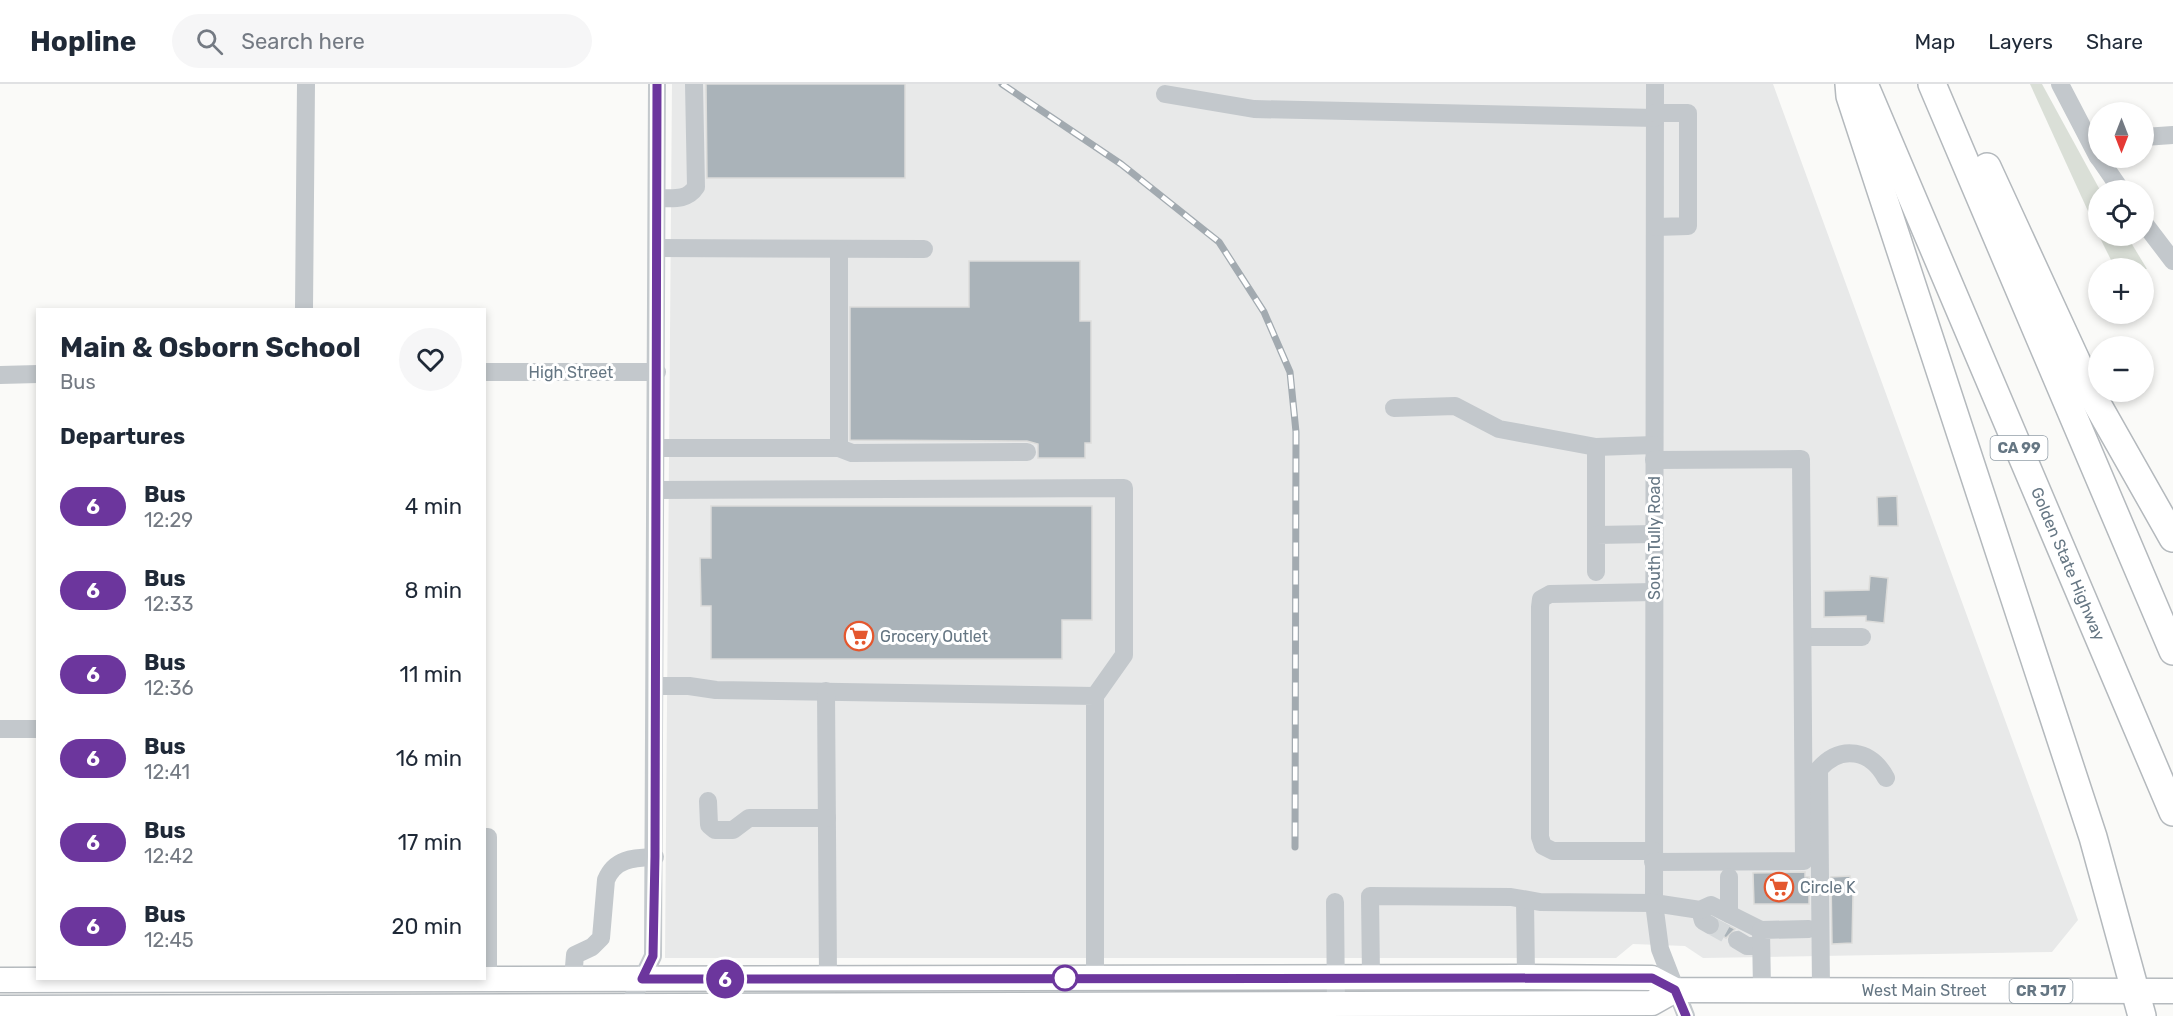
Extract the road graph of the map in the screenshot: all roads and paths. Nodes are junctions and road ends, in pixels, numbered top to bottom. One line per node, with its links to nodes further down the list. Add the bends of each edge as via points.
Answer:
1 (306, 84): 23 (street)
2 (657, 84): 16 (street)
3 (694, 84): 16 (street, via 696,187 691,195)
4 (1655, 84): 10 (street, South Tully Road)
5 (1849, 84): 79 (highway, via 1914,296 2093,837)
6 (1864, 84): 50 (highway, Golden State Highway / CA 99)
7 (2060, 84): 11 (street)
8 (1936, 93): 37 (highway, via 1968,123 2092,395); 42 (highway)
9 (1165, 94): 10 (street, via 1254,109)
10 (1655, 116): 14 (street, via 1688,113); 15 (street, South Tully Road)
11 (2088, 135)
12 (2154, 138): 13 (street)
13 (2171, 139)
14 (1688, 156): 15 (street); 17 (street, via 1688,226)
15 (1655, 157): 17 (street, South Tully Road)
16 (657, 198): 19 (street)
17 (1656, 227): 33 (street, South Tully Road)
18 (2154, 236): 22 (street)
19 (657, 248): 20 (street); 25 (street)
20 (839, 249): 21 (street); 31 (street)
21 (924, 249)
22 (2173, 261)
23 (304, 308)
24 (486, 372): 25 (street, High Street)
25 (657, 372): 30 (street)
26 (0, 375): 27 (street)
27 (36, 375)
28 (1394, 408): 29 (street, via 1455,406 1499,429)
29 (1596, 447): 33 (street); 36 (street)
30 (656, 448): 31 (street); 34 (street)
31 (839, 448): 32 (street, via 852,453)
32 (1027, 452)
33 (1654, 453): 35 (street, South Tully Road); 40 (street, via 1802,459)
34 (656, 490): 43 (street); 45 (street, via 1124,488 1124,655)
35 (1654, 534): 36 (street); 39 (street, South Tully Road)
36 (1596, 535): 38 (street)
37 (2173, 538)
38 (1596, 572)
39 (1654, 592): 54 (street, South Tully Road); 54 (street, via 1550,594 1541,599 1540,607 1543,846 1553,851)
40 (1803, 638): 41 (street); 54 (street, via 1804,861)
41 (1862, 638)
42 (2173, 651)
43 (655, 686): 44 (street); 53 (street)
44 (826, 691): 45 (street); 51 (street)
45 (1095, 696): 66 (street)
46 (0, 729): 47 (street)
47 (36, 729)
48 (1886, 778): 77 (street, via 1878,763 1864,754 1828,758 1819,769)
49 (708, 801): 51 (street, via 709,825 715,830 733,830 749,818)
50 (2173, 812)
51 (827, 818): 65 (street)
52 (486, 837): 56 (street)
53 (655, 856): 70 (street, via 628,859 609,873 601,938 575,955); 71 (street, via 653,956)
54 (1653, 857): 59 (street, South Tully Road)
55 (1729, 877): 60 (street)
56 (486, 895): 69 (street)
57 (1525, 900): 59 (street); 64 (street); 68 (street, via 1370,896)
58 (1335, 902): 67 (street)
59 (1654, 903): 60 (street, via 1705,917 1711,905); 75 (street, South Tully Road, via 1658,938)
60 (1729, 914): 62 (street)
61 (1809, 929): 62 (street)
62 (1761, 938): 63 (street, via 1747,946); 76 (street)
63 (1737, 940)
64 (1526, 977): 68 (main road, West Main Street / CR J17); 75 (main road, West Main Street / CR J17, via 1652,978)
65 (828, 978): 66 (main road, West Main Street / CR J17); 71 (main road, West Main Street / CR J17)
66 (1095, 978): 67 (main road, West Main Street / CR J17)
67 (1335, 978): 68 (main road, West Main Street / CR J17); 80 (street)
68 (1371, 978)
69 (488, 979): 70 (main road, West Main Street / CR J17)
70 (573, 979): 71 (main road, West Main Street / CR J17)
71 (642, 979): 83 (street)
72 (0, 980): 73 (main road, West Main Street / CR J17)
73 (36, 980)
74 (156, 980): 82 (street)
75 (1675, 990): 76 (main road, West Main Street / CR J17); 80 (main road, West Main Street / CR J17, via 1652,1003); 88 (street, South Tully Road)
76 (1762, 990): 77 (main road, West Main Street / CR J17)
77 (1821, 990): 79 (main road, West Main Street / CR J17)
78 (2173, 991): 79 (main road, West Main Street / CR J17)
79 (2138, 1003)
80 (1336, 1005): 85 (main road, West Main Street / CR J17)
81 (0, 1008): 82 (main road, West Main Street / CR J17)
82 (156, 1008): 86 (main road, West Main Street / CR J17)
83 (626, 1011): 84 (main road, West Main Street / CR J17); 87 (main road, West Main Street / CR J17)
84 (772, 1011): 85 (main road, West Main Street / CR J17)
85 (1286, 1011)
86 (254, 1012): 87 (main road, West Main Street / CR J17)
87 (502, 1012)
88 (1686, 1016)

